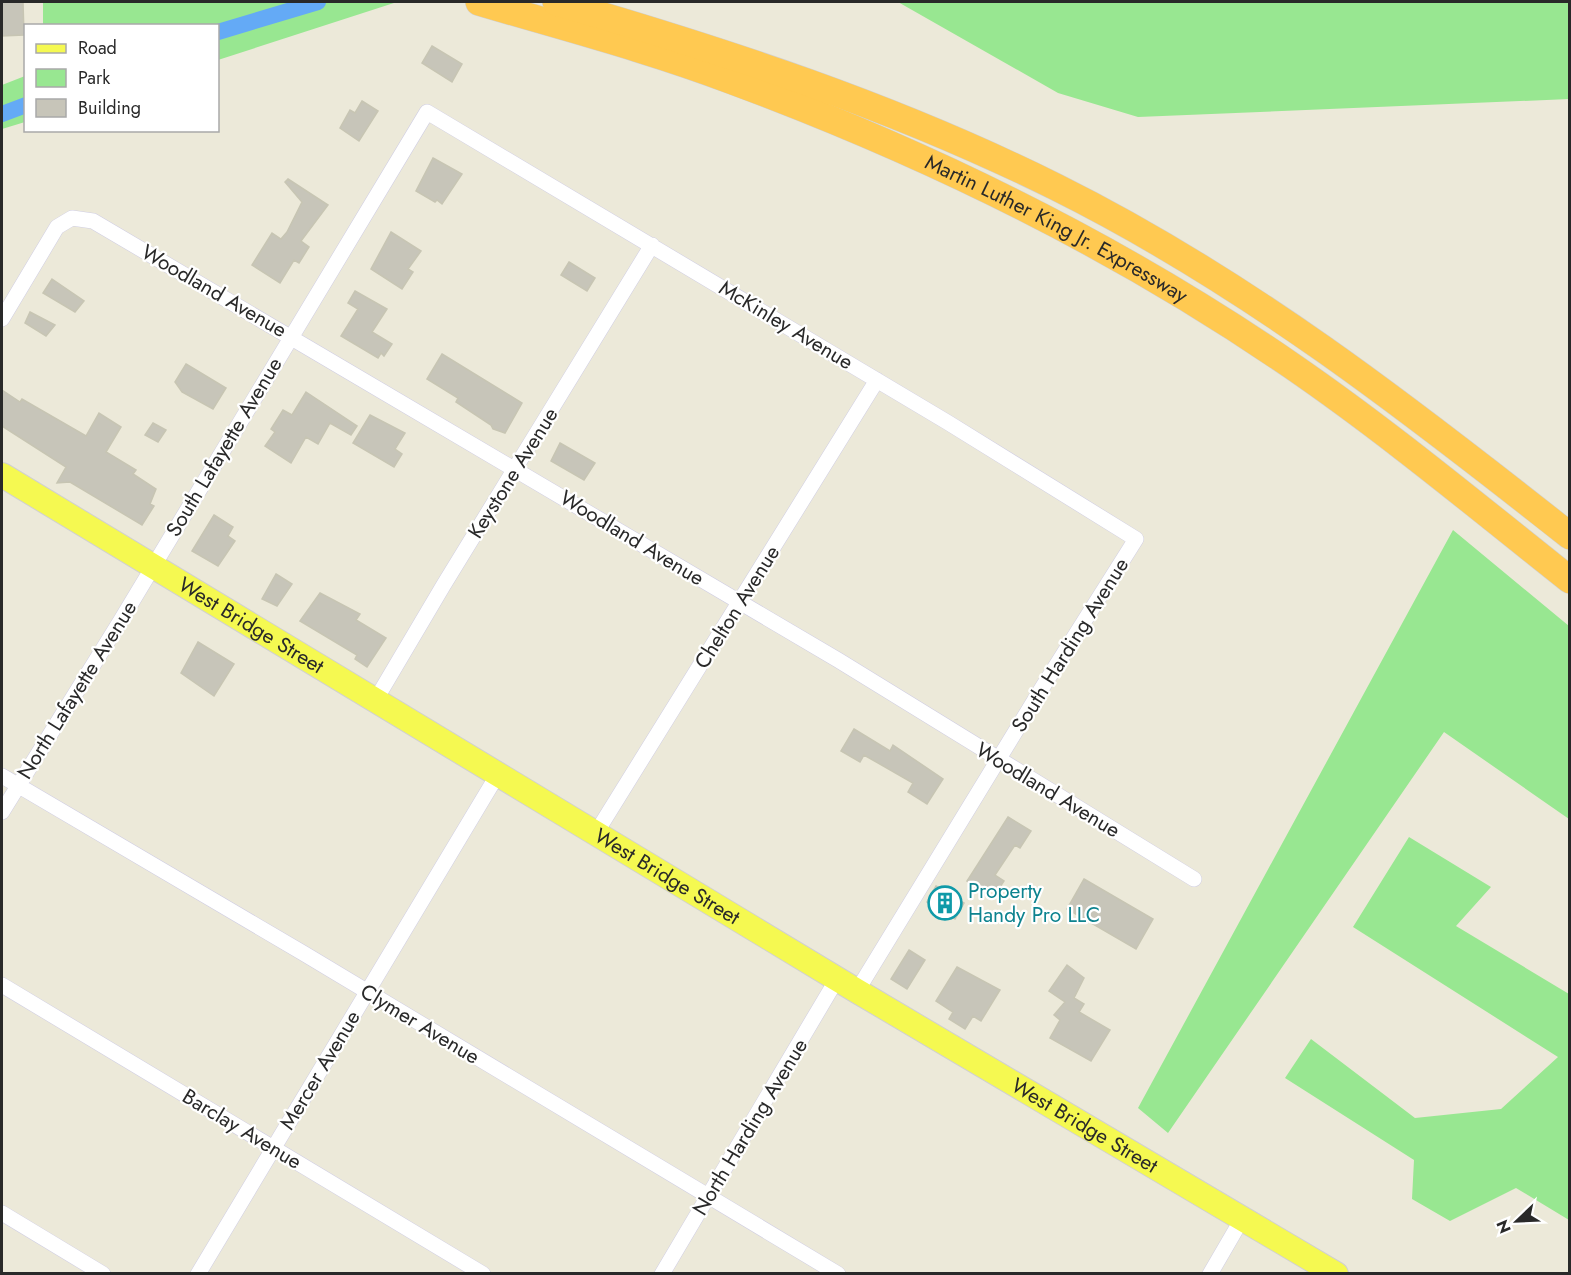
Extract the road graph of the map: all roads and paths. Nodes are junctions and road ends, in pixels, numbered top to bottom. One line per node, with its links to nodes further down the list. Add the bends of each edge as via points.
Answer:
1 (556, 2): 10 (highway, Martin Luther King Jr. Expressway, via 725,52 846,94 1059,188 1162,245 1310,338 1405,406)
2 (484, 3): 13 (highway, Martin Luther King Jr. Expressway, via 674,60 781,99 942,168 1074,234 1292,366 1402,447)
3 (427, 112): 4 (street, McKinley Avenue); 6 (street, South Lafayette Avenue)
4 (652, 245): 7 (street, McKinley Avenue); 8 (street, Keystone Avenue)
5 (2, 319): 6 (street, Woodland Avenue, via 57,227 83,218)
6 (291, 336): 8 (street, Woodland Avenue); 12 (street, South Lafayette Avenue)
7 (877, 380): 11 (street, McKinley Avenue, via 1136,539); 14 (street, Chelton Avenue)
8 (516, 469): 14 (street, Woodland Avenue); 15 (street, Keystone Avenue)
9 (2, 475): 12 (main road, West Bridge Street)
10 (1569, 536)
11 (1132, 545): 16 (street, South Harding Avenue)
12 (152, 567): 15 (main road, West Bridge Street); 19 (street, North Lafayette Avenue)
13 (1569, 580)
14 (741, 603): 16 (street, Woodland Avenue); 21 (street, Chelton Avenue)
15 (375, 701): 17 (main road, West Bridge Street)
16 (999, 760): 22 (street, Woodland Avenue); 24 (street, South Harding Avenue)
17 (498, 774): 21 (main road, West Bridge Street); 25 (street, Mercer Avenue)
18 (2, 776): 19 (street, Clymer Avenue)
19 (17, 786): 20 (street, North Lafayette Avenue); 25 (street, Clymer Avenue)
20 (2, 812)
21 (597, 833): 24 (main road, West Bridge Street)
22 (1194, 879)
23 (2, 985): 26 (street, Barclay Avenue)
24 (847, 985): 27 (street, North Harding Avenue); 29 (main road, West Bridge Street)
25 (367, 992): 26 (street, Mercer Avenue); 27 (street, Clymer Avenue)
26 (274, 1148): 31 (street, Mercer Avenue); 32 (street, Barclay Avenue)
27 (709, 1197): 33 (street, North Harding Avenue); 34 (street, Clymer Avenue)
28 (2, 1213): 30 (street)
29 (1242, 1219): 35 (street); 36 (main road, West Bridge Street)
30 (103, 1274)
31 (198, 1274)
32 (483, 1274)
33 (662, 1274)
34 (838, 1274)
35 (1210, 1274)
36 (1336, 1274)

